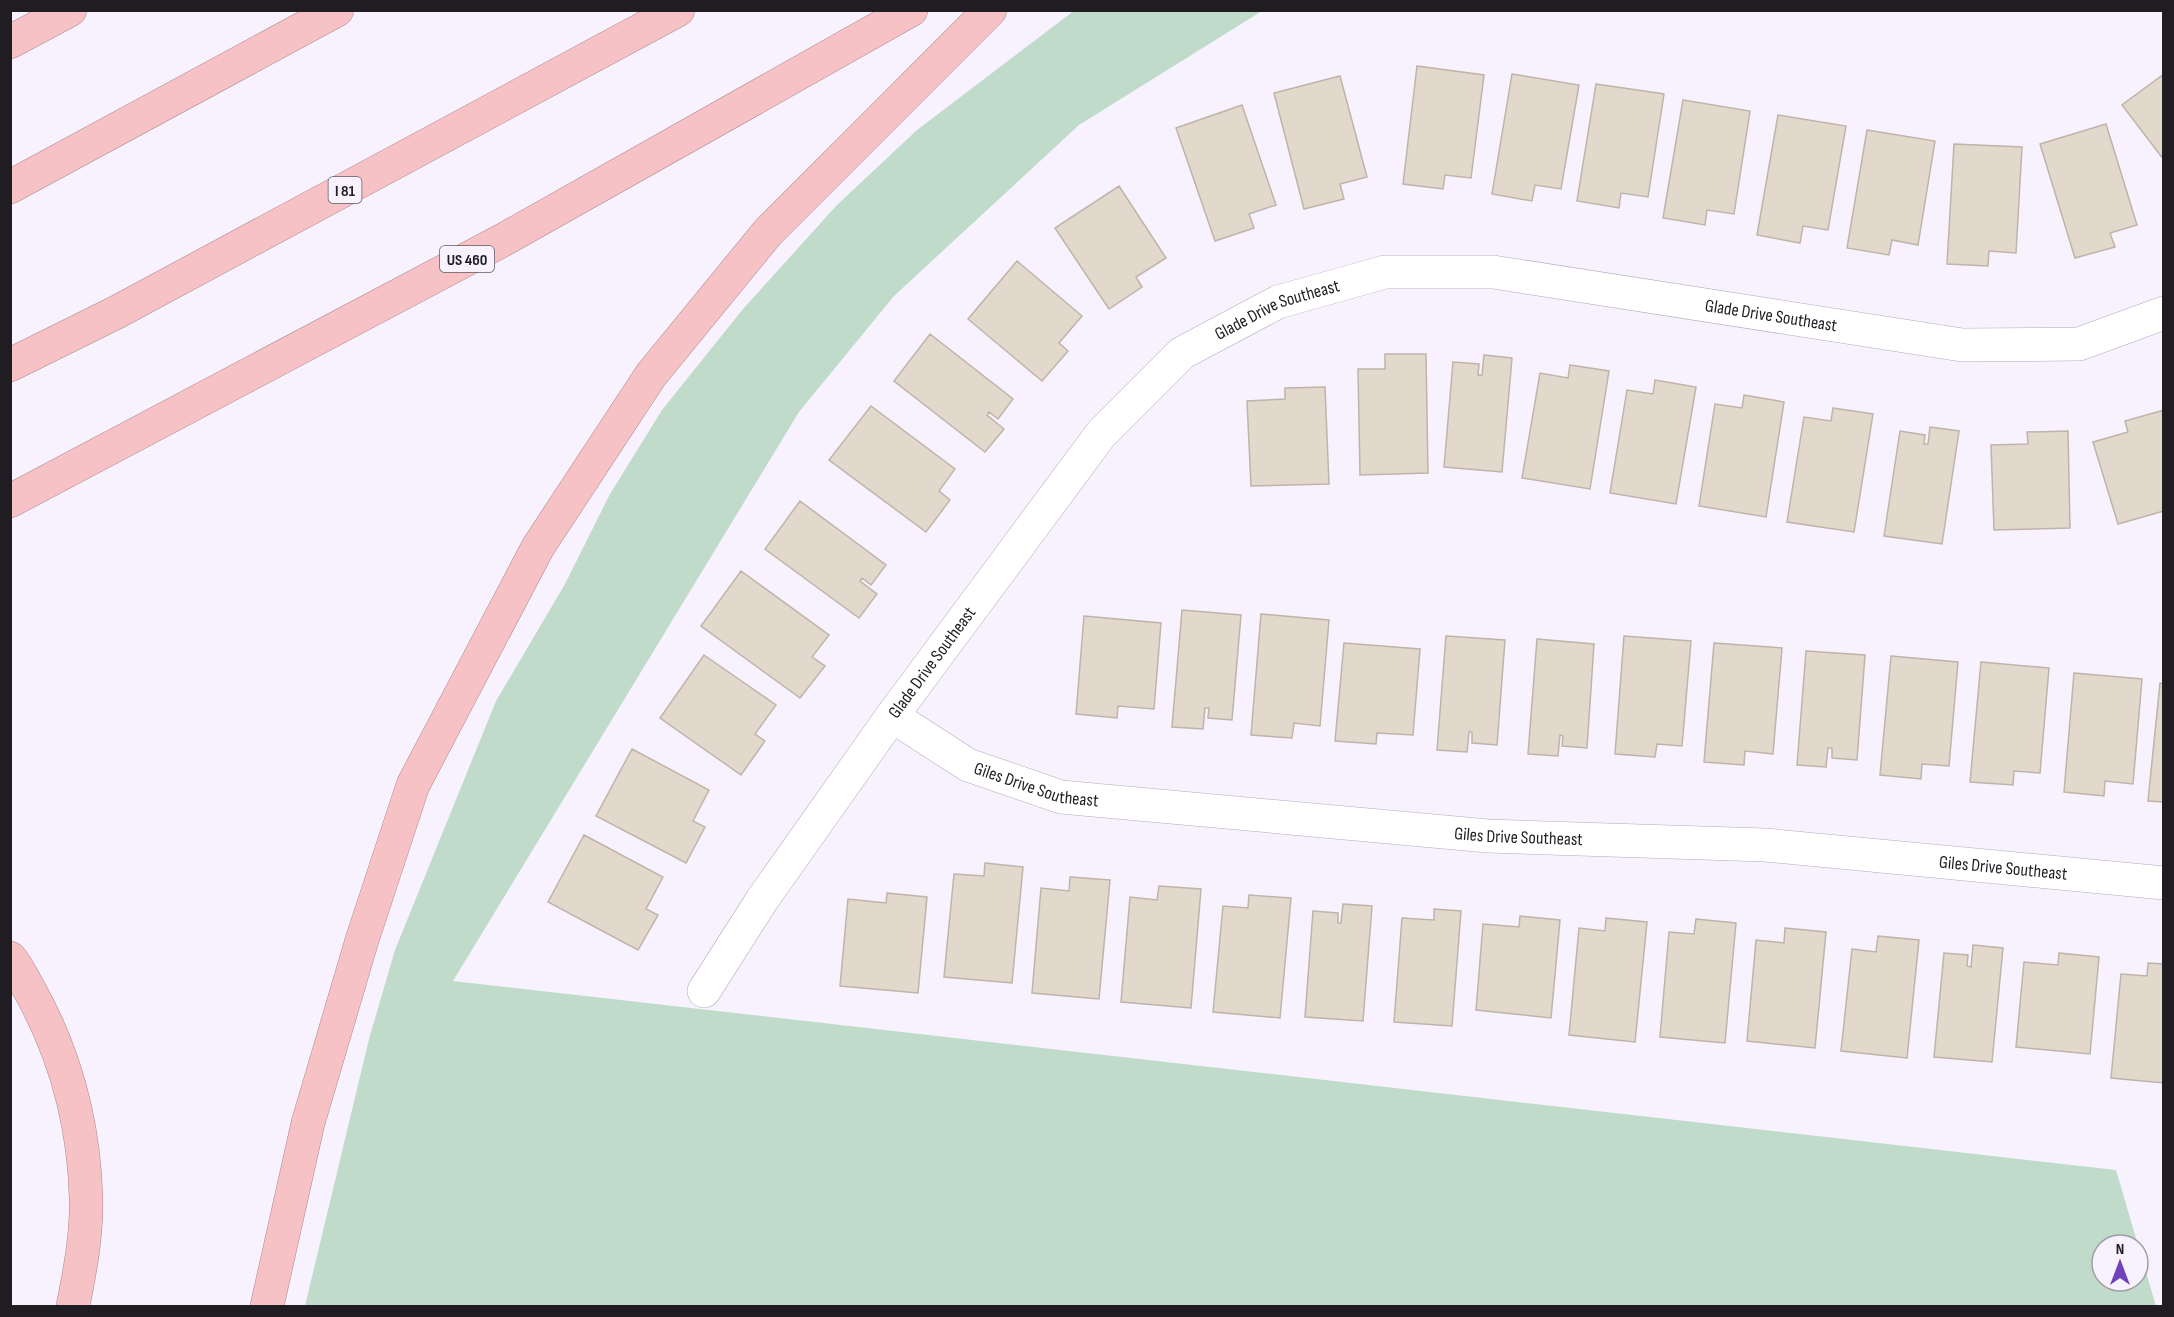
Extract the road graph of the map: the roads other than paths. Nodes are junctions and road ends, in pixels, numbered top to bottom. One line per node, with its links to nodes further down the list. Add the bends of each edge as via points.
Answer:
1 (70, 10): 6 (highway)
2 (337, 10): 7 (highway)
3 (678, 10): 9 (highway, I 81, via 117,312)
4 (911, 10): 10 (highway, US 460, via 503,240)
5 (990, 10): 16 (highway, via 768,231 651,375 538,547 413,785 308,1123)
6 (10, 42)
7 (10, 187)
8 (2163, 313): 11 (street, Glade Drive Southeast, via 2079,345 1962,345 1494,272 1385,272 1278,302 1182,353 1101,434)
9 (10, 365)
10 (10, 501)
11 (892, 716): 12 (street, Giles Drive Southeast, via 968,765 1061,797 1488,836 1765,845); 14 (street, Glade Drive Southeast, via 762,900)
12 (2163, 883)
13 (10, 958): 15 (highway, via 46,1019 67,1076 82,1141 86,1200)
14 (704, 991)
15 (74, 1306)
16 (267, 1306)

